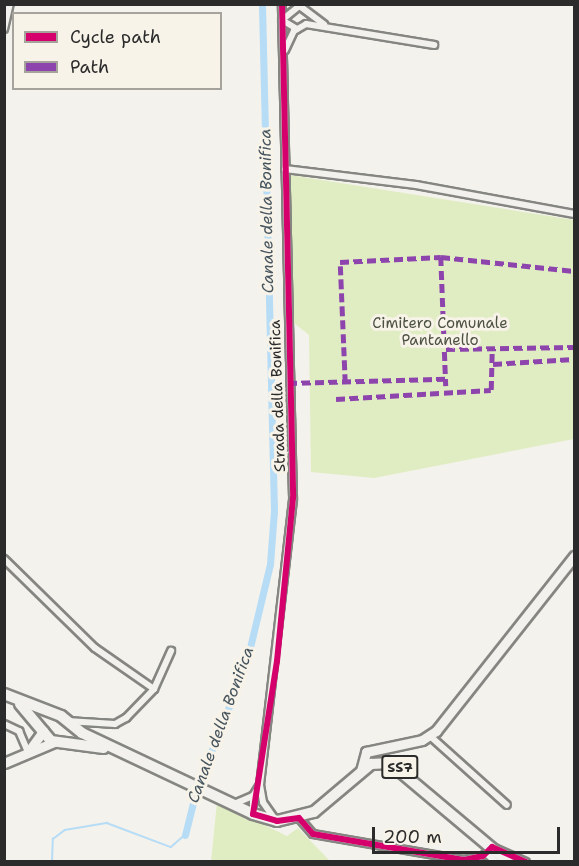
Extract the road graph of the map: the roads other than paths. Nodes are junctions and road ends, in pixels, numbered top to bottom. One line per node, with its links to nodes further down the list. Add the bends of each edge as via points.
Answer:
1 (10, 4): 6 (street)
2 (282, 4): 4 (street, Strada della Bonifica)
3 (298, 6): 4 (street); 5 (street)
4 (282, 20): 7 (street); 9 (street, Strada della Bonifica)
5 (324, 24): 7 (street); 8 (street)
6 (4, 29)
7 (297, 29): 9 (street)
8 (434, 45)
9 (283, 53): 10 (street, Strada della Bonifica)
10 (285, 169): 11 (street, via 416,185); 27 (street, Strada della Bonifica, via 293,498)
11 (574, 214)
12 (574, 556): 21 (main road)
13 (4, 559): 15 (street, via 95,648)
14 (171, 651): 15 (street)
15 (154, 689): 18 (street, via 115,724)
16 (8, 696): 17 (main road, SS7); 20 (main road, SS7)
17 (54, 716): 18 (main road, SS7); 20 (main road)
18 (67, 722): 22 (main road, via 68,734); 23 (main road, SS7)
19 (4, 724): 24 (street, via 19,731)
20 (43, 729): 22 (main road, SS7); 24 (main road)
21 (430, 736): 26 (main road, via 366,752); 31 (street)
22 (58, 742): 23 (main road, SS7); 24 (main road)
23 (120, 750): 29 (main road, SS7)
24 (28, 752): 25 (main road)
25 (4, 763)
26 (361, 771): 33 (main road, SS7, via 327,802); 35 (main road, SS7, via 381,761 400,768)
27 (261, 785): 28 (street); 30 (street, Strada della Bonifica)
28 (253, 796): 29 (street); 32 (street)
29 (227, 802): 32 (main road, SS7)
30 (263, 802): 32 (street); 34 (street)
31 (507, 805)
32 (253, 814): 34 (main road, SS7)
33 (299, 818): 34 (main road, SS7); 35 (street, via 313,834 464,860)
34 (277, 821)
35 (489, 851): 36 (street); 37 (main road, SS7); 38 (street)
36 (496, 861)
37 (508, 861)
38 (526, 861)

